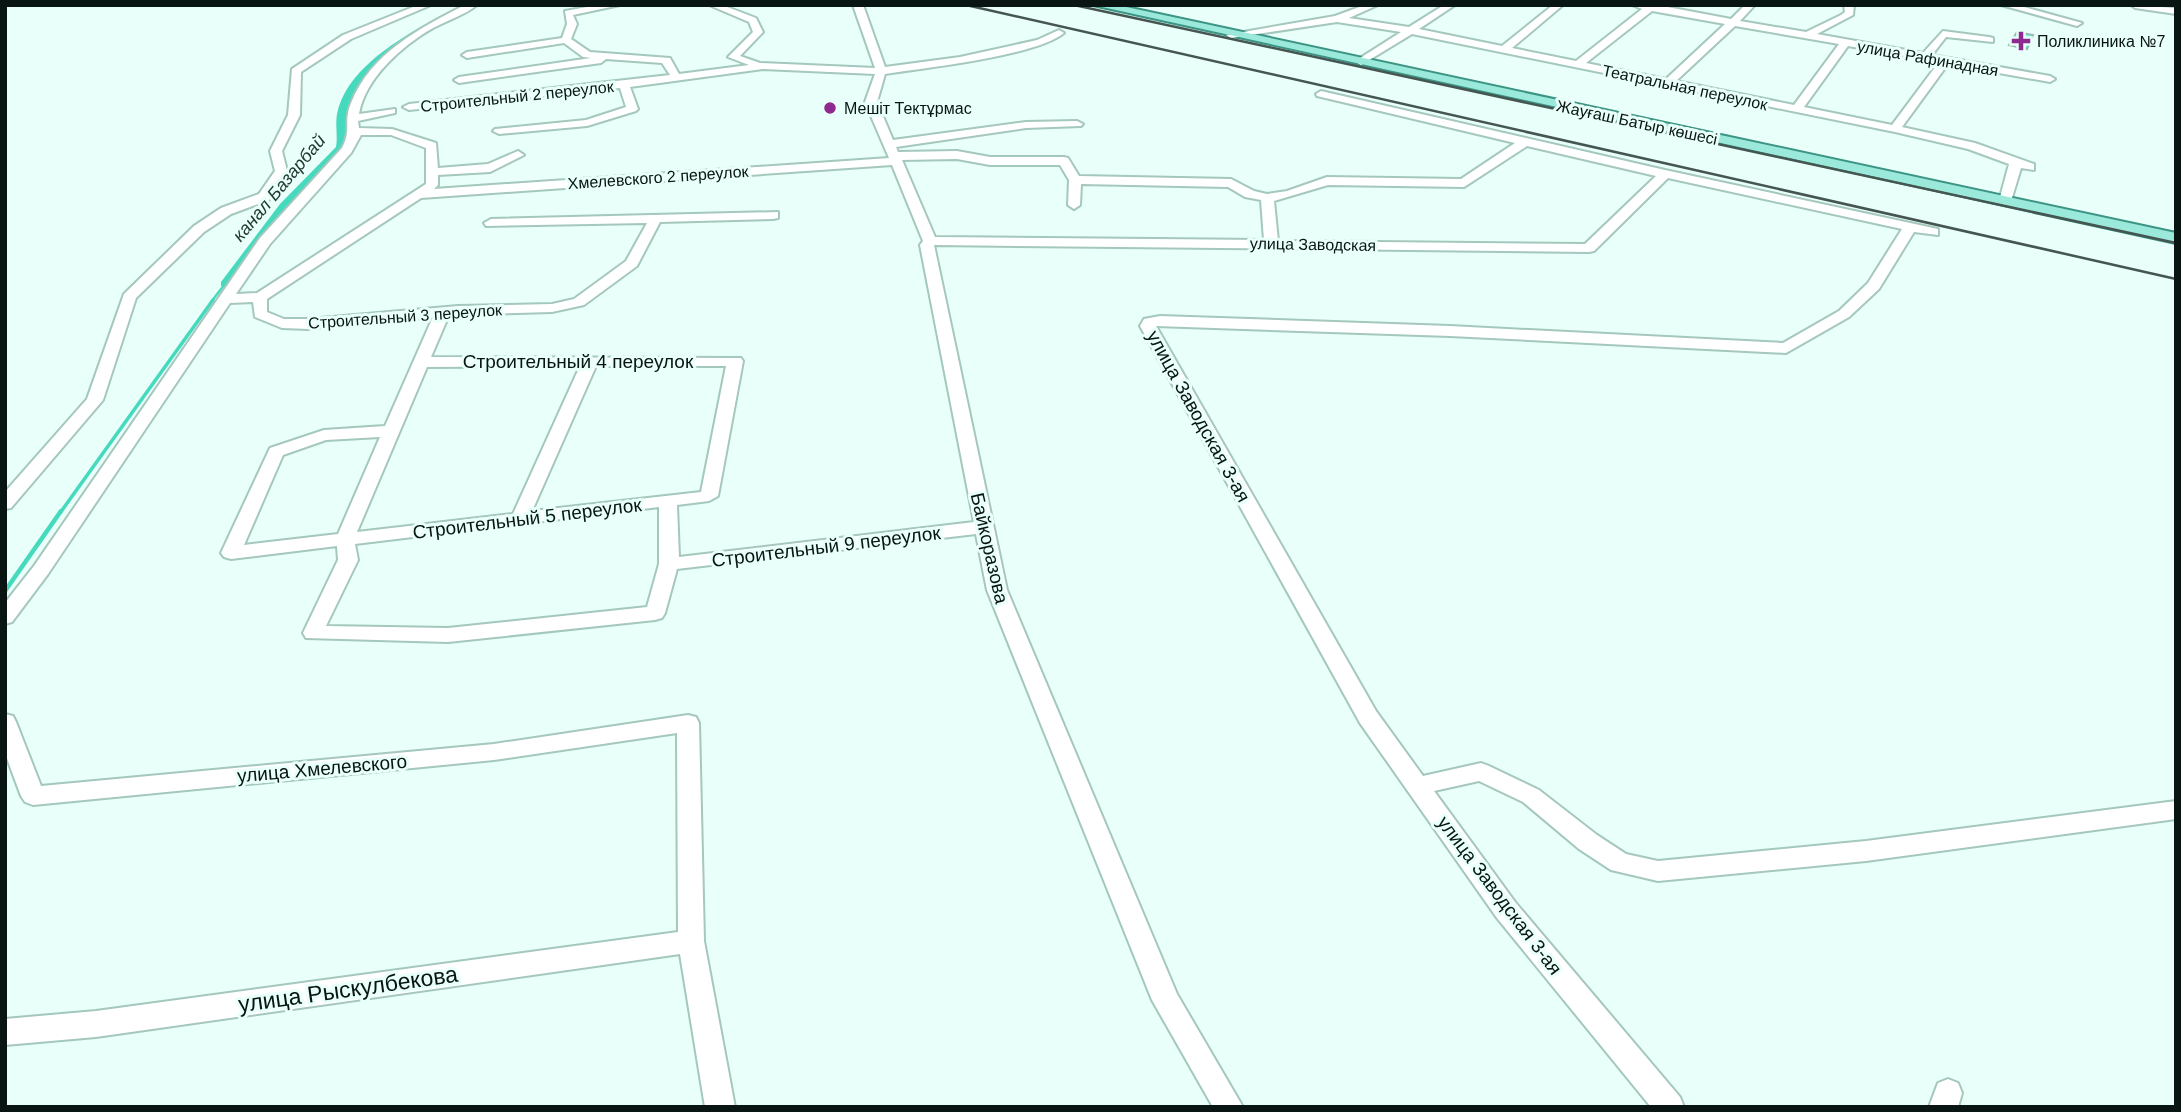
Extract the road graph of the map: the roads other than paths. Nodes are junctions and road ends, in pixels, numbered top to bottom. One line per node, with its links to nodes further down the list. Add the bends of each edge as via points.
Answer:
1 (427, 5): 60 (street, via 347,37 296,71 295,115 276,151 281,171)
2 (473, 5): 47 (street, via 416,35 362,86)
3 (616, 5): 25 (street, via 568,13 572,24)
4 (713, 5): 35 (street, via 753,20 758,32 733,57)
5 (858, 5): 36 (street)
6 (1100, 5): 23 (main road, Жауғаш Батыр көшесі)
7 (1373, 5): 17 (street); 20 (street)
8 (1559, 5): 28 (street)
9 (1636, 5): 15 (street, улица Рафинадная)
10 (1751, 5): 18 (street)
11 (1849, 5): 24 (street, улица Рафинадная, via 1850,13 1836,24)
12 (2005, 5): 19 (street)
13 (2135, 5): 16 (street)
14 (1448, 6): 21 (street)
15 (1652, 7): 18 (street, улица Рафинадная); 34 (street)
16 (2176, 11)
17 (1337, 19): 20 (street, Театральная переулок); 23 (street)
18 (1732, 23): 24 (street, улица Рафинадная); 41 (street)
19 (2077, 23)
20 (1391, 27): 21 (street, Театральная переулок)
21 (1413, 31): 28 (street, Театральная переулок); 33 (street)
22 (1059, 33): 36 (street, Строительный 2 переулок, via 1040,42 960,60)
23 (1230, 34): 33 (main road, Жауғаш Батыр көшесі)
24 (1807, 36): 27 (street, улица Рафинадная)
25 (566, 40): 29 (street); 30 (street, via 587,55)
26 (1989, 40): 31 (street, via 1943,34)
27 (1845, 43): 31 (street, улица Рафинадная); 44 (street)
28 (1504, 50): 34 (street, Театральная переулок)
29 (467, 55)
30 (616, 57): 37 (street, via 666,60); 39 (street)
31 (1925, 57): 32 (street, улица Рафинадная)
32 (1945, 61): 38 (street, улица Рафинадная); 48 (street)
33 (1362, 62): 62 (main road, Жауғаш Батыр көшесі)
34 (1577, 65): 41 (street, Театральная переулок)
35 (763, 66): 36 (street, Строительный 2 переулок); 37 (street, Строительный 2 переулок)
36 (881, 71): 51 (street, Байкоразова, via 871,102)
37 (676, 78): 40 (street, Строительный 2 переулок)
38 (2049, 79)
39 (459, 80)
40 (624, 84): 43 (street, Строительный 2 переулок); 49 (street, Строительный 2 переулок, via 632,109 587,123)
41 (1667, 84): 44 (street, Театральная переулок)
42 (1321, 94): 50 (street)
43 (409, 107)
44 (1796, 110): 48 (street, Театральная переулок)
45 (391, 111): 47 (street)
46 (1077, 124): 51 (street, via 955,134)
47 (353, 125): 55 (street, via 432,146); 58 (street, via 355,135 347,150)
48 (1895, 129): 53 (street, Театральная переулок, via 1971,146)
49 (499, 131)
50 (1526, 141): 56 (street); 61 (street, via 1464,183 1326,181)
51 (894, 153): 57 (street, via 1064,161); 59 (street, Хмелевского 2 переулок); 70 (street, Байкоразова)
52 (517, 155): 55 (street, via 490,169)
53 (2016, 162): 54 (street, Театральная переулок); 62 (street)
54 (2030, 167)
55 (432, 172): 59 (street, via 432,185)
56 (1665, 174): 67 (street); 71 (street, улица Заводская, via 1589,248)
57 (1075, 180): 61 (street, via 1231,183); 63 (street)
58 (307, 194): 60 (street); 73 (street, via 265,241)
59 (419, 194): 72 (street)
60 (267, 197): 80 (street, via 226,211 199,229 129,297 95,400)
61 (1267, 198): 71 (street)
62 (2005, 201): 69 (main road, Жауғаш Батыр көшесі)
63 (1074, 205)
64 (774, 215): 65 (street)
65 (655, 219): 66 (street); 74 (street, Строительный 3 переулок, via 632,263 579,302 552,309)
66 (491, 223)
67 (1910, 228): 68 (street); 87 (street, улица Заводская 3-ая, via 1874,286 1844,314 1786,348 1149,322 1361,704)
68 (1933, 232)
69 (2176, 238)
70 (930, 241): 71 (street, улица Заводская); 82 (street, Байкоразова, via 927,245)
71 (1271, 243)
72 (260, 297): 73 (street); 74 (street, Строительный 3 переулок, via 260,314 282,323)
73 (224, 299): 85 (street)
74 (443, 311): 76 (street)
75 (590, 361): 76 (street, Строительный 4 переулок); 78 (street, Строительный 4 переулок, via 735,361); 81 (street)
76 (421, 362): 77 (street)
77 (392, 431): 83 (street); 83 (street, via 324,435 276,452 230,553)
78 (709, 496): 79 (street, Строительный 5 переулок)
79 (668, 501): 81 (street, Строительный 5 переулок); 84 (street)
80 (5, 504)
81 (520, 518): 83 (street, Строительный 5 переулок)
82 (984, 527): 84 (street, Строительный 9 переулок); 92 (street, Байкоразова, via 997,590 1166,1000)
83 (345, 538): 84 (street, via 348,560 313,633 448,635 655,613)
84 (669, 564)
85 (5, 617)
86 (5, 722): 89 (street, улица Хмелевского, via 33,796 494,752 688,723)
87 (1417, 786): 88 (street, via 1481,772 1531,796 1620,863 1658,871 1866,851); 93 (street, улица Заводская 3-ая, via 1506,910)
88 (2176, 810)
89 (691, 942): 90 (street, улица Рыскулбекова, via 96,1024); 91 (street)
90 (5, 1032)
91 (720, 1107)
92 (1229, 1107)
93 (1670, 1107)

